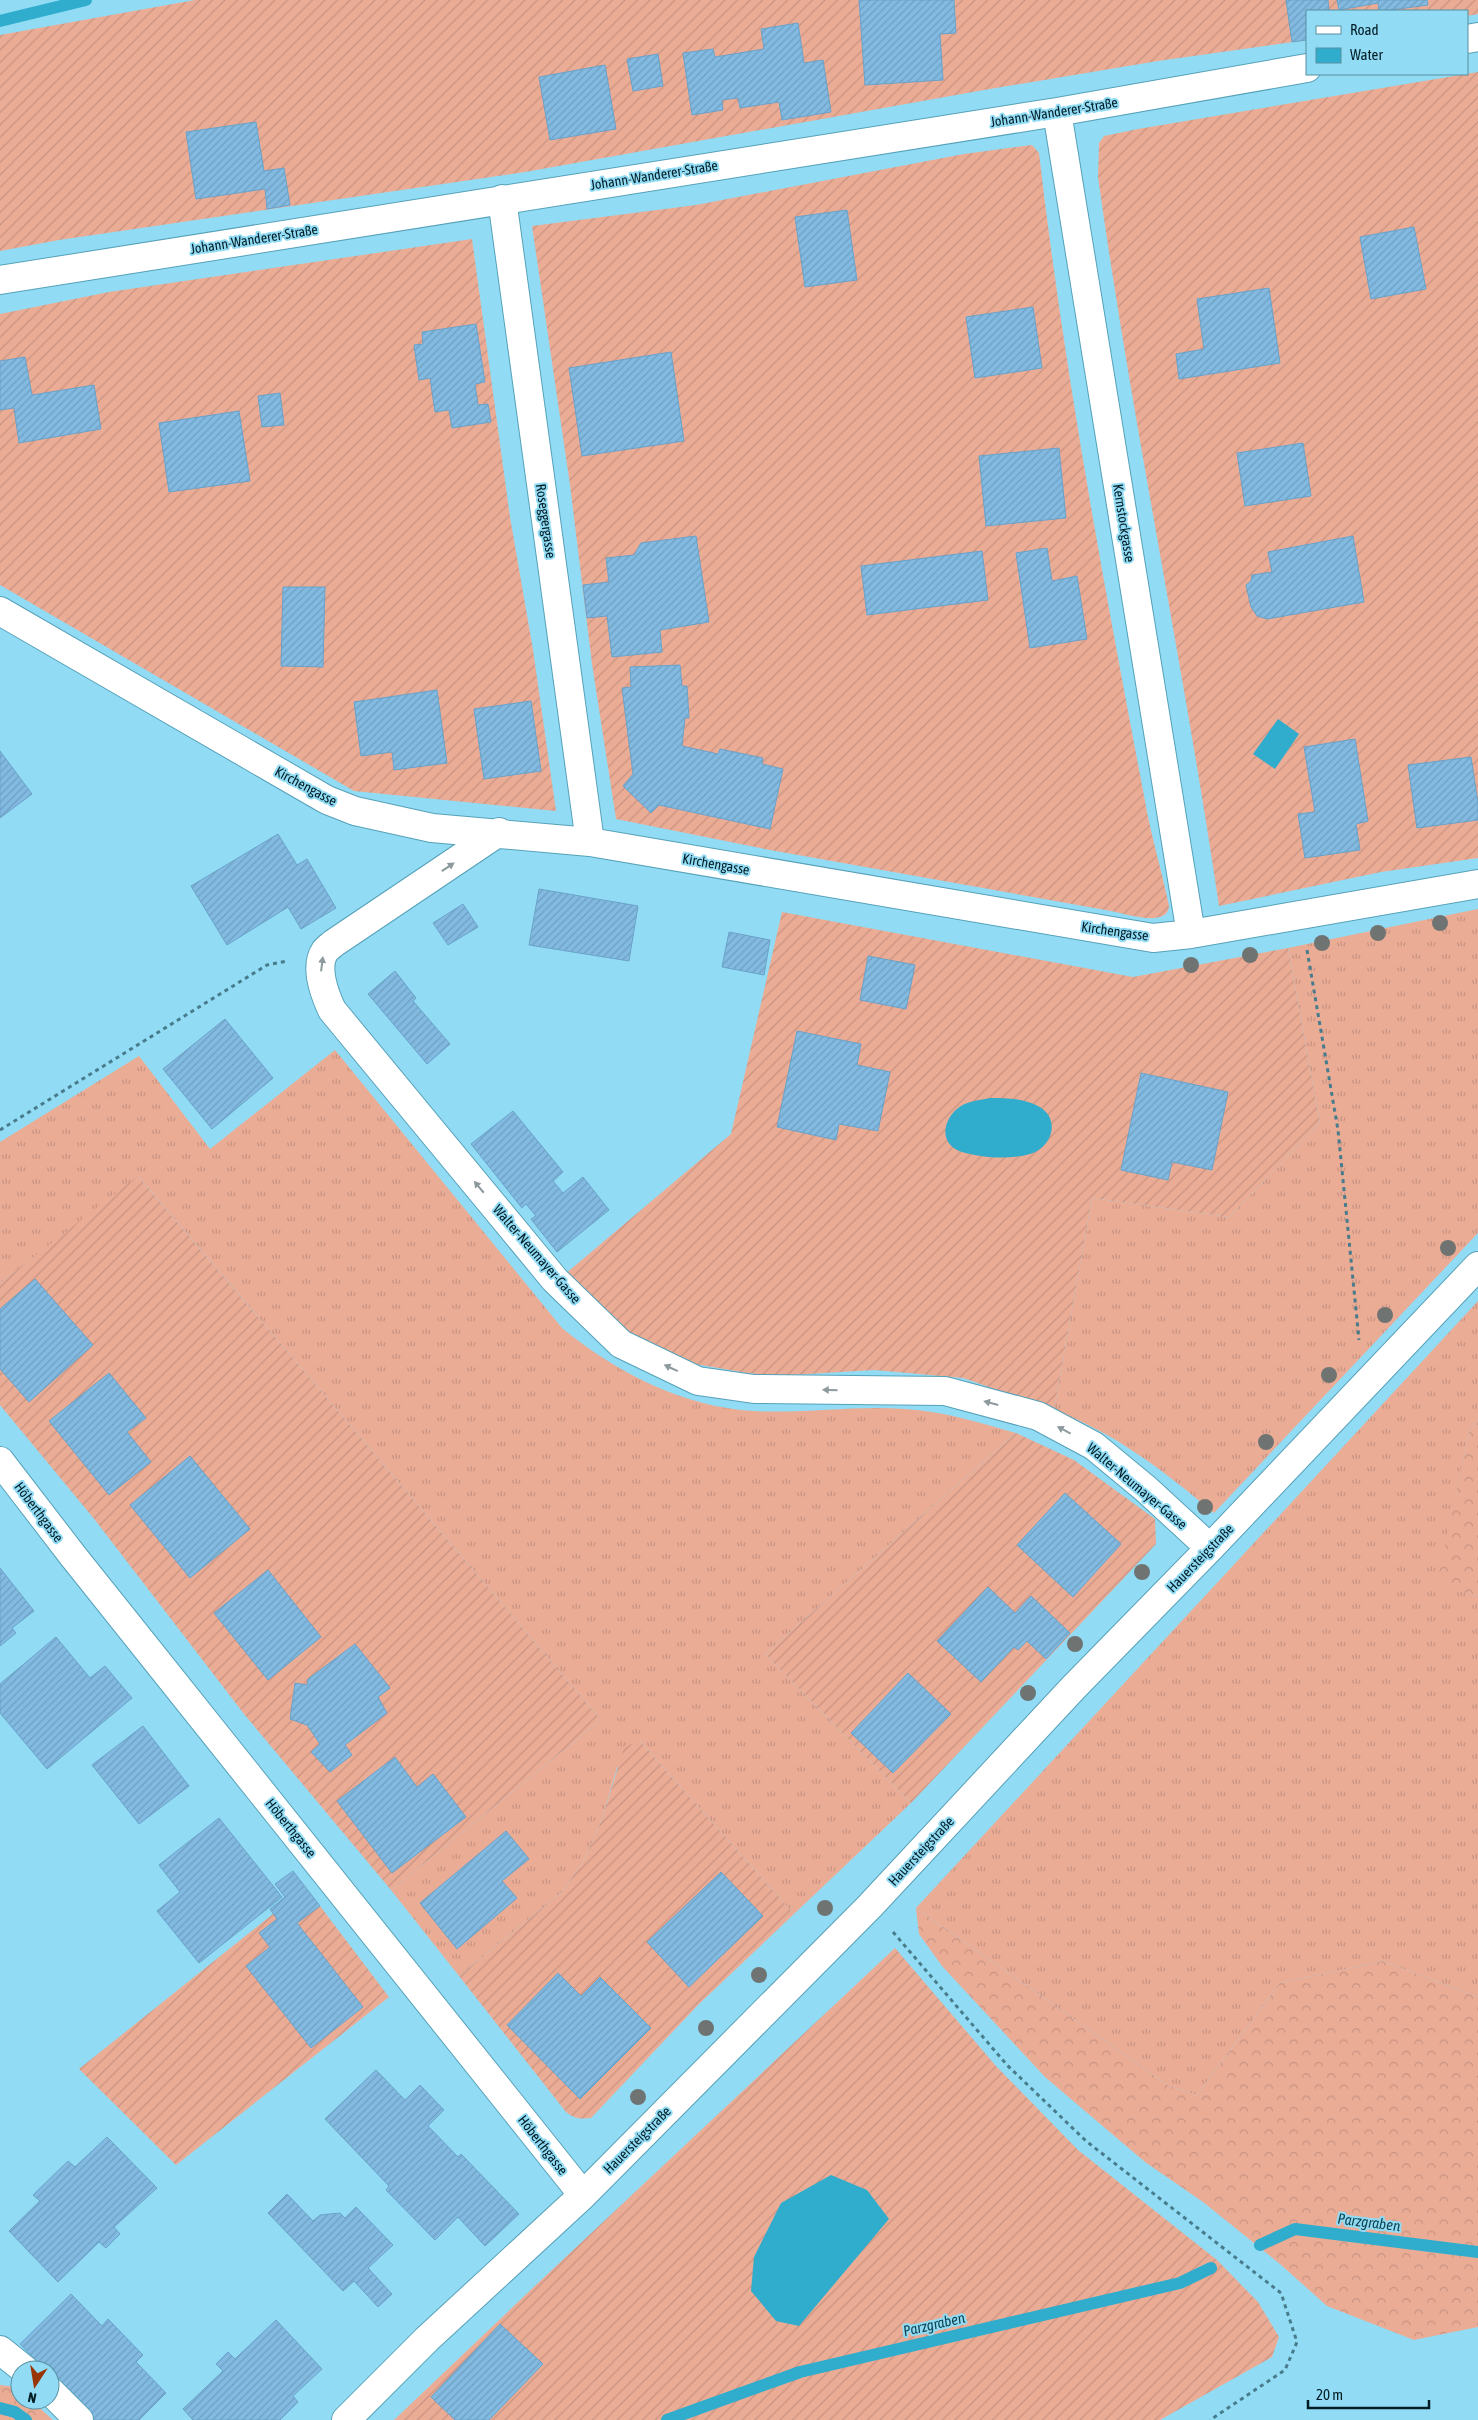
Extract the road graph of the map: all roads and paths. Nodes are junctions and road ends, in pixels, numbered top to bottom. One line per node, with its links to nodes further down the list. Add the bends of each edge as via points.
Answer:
1 (1306, 68): 2 (street, Johann-Wanderer-Straße)
2 (1057, 112): 3 (street, Johann-Wanderer-Straße); 10 (street, Kernstockgasse)
3 (502, 200): 4 (street, Johann-Wanderer-Straße); 7 (street, Roseggergasse)
4 (0, 280)
5 (0, 612): 6 (street, Kirchengasse, via 326,800 355,811 432,828)
6 (499, 832): 7 (street, Kirchengasse); 11 (street, one-way to 6)
7 (590, 842): 10 (street, Kirchengasse, via 1153,938)
8 (1478, 884): 9 (street, Kirchengasse)
9 (1301, 915): 10 (street, Kirchengasse); 14 (path, via 1338,1130)
10 (1191, 934)
11 (324, 951): 12 (path, via 267,965); 16 (street, Walter-Neumayer-Gasse, one-way to 11, via 1094,1446 1038,1416 945,1391 754,1389 698,1381 621,1344 555,1280 332,1010 320,969)
12 (0, 1130)
13 (1478, 1266): 14 (street, Hauersteigstraße)
14 (1364, 1386): 16 (street, Hauersteigstraße)
15 (0, 1462): 18 (street, Höberthgasse)
16 (1210, 1548): 17 (street, Hauersteigstraße, via 1074,1686)
17 (870, 1906): 18 (street, Hauersteigstraße); 24 (path, via 1007,2065 1086,2142 1281,2293 1297,2342 1285,2370)
18 (582, 2195): 23 (street, Hauersteigstraße)
19 (0, 2350): 20 (street)
20 (12, 2360)
21 (60, 2401): 22 (street)
22 (79, 2420)
23 (346, 2420)
24 (1210, 2420)

